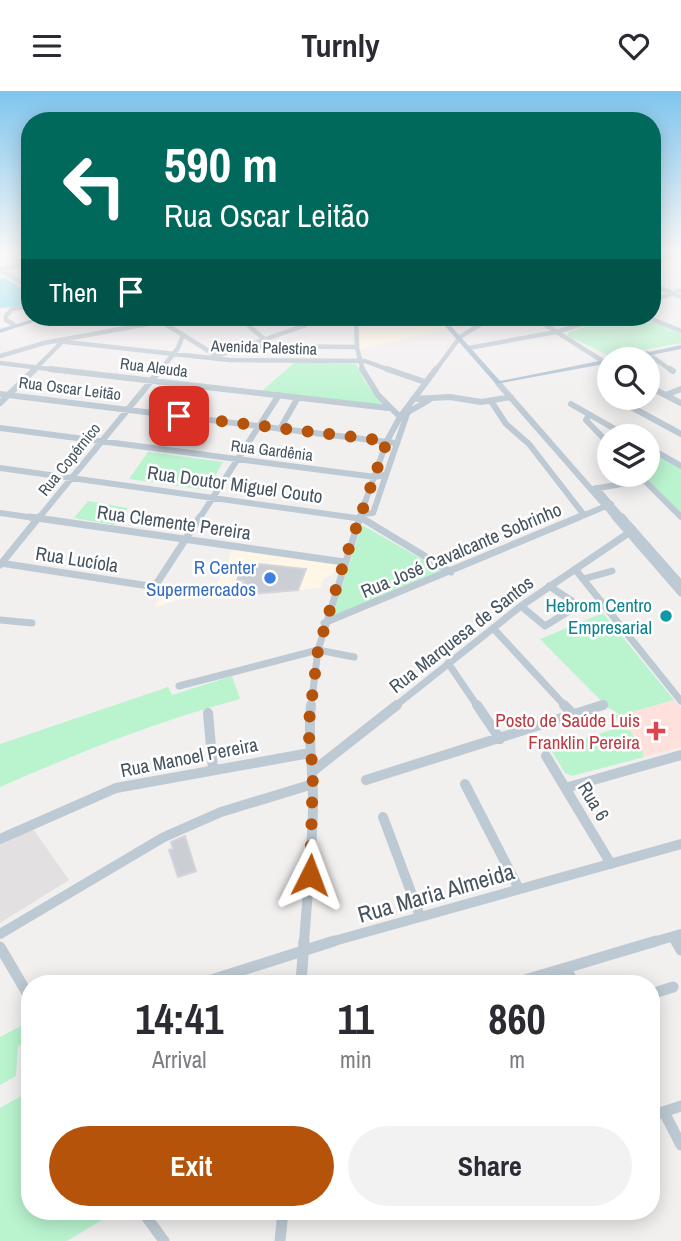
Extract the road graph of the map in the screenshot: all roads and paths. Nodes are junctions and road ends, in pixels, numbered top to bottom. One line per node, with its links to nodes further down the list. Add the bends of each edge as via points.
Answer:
1 (21, 307): 5 (street, via 6,316)
2 (21, 322): 5 (main road)
3 (21, 323): 15 (main road)
4 (661, 323): 16 (street)
5 (13, 324): 15 (main road)
6 (141, 326): 21 (street)
7 (169, 326): 18 (street)
8 (249, 326): 20 (street)
9 (304, 326): 20 (street)
10 (356, 326): 23 (street)
11 (449, 326): 19 (main road)
12 (478, 326): 19 (street)
13 (547, 326): 17 (street)
14 (575, 326): 17 (street)
15 (0, 330)
16 (681, 331)
17 (556, 332): 25 (street); 30 (street)
18 (183, 335): 27 (street, Rua Copérnico); 29 (street)
19 (460, 337): 25 (main road); 38 (street)
20 (264, 339): 22 (street)
21 (60, 341): 27 (street, Avenida Palestina); 28 (street); 35 (street)
22 (243, 347): 23 (street); 29 (street)
23 (356, 347): 31 (street)
24 (681, 347): 26 (main road)
25 (469, 348): 39 (main road)
26 (660, 351)
27 (172, 353): 29 (street, Avenida Palestina); 37 (street, Rua Copérnico)
28 (0, 356)
29 (216, 357): 31 (street, Avenida Palestina)
30 (597, 357)
31 (357, 361): 38 (street, Avenida Palestina); 54 (street)
32 (660, 362): 36 (street)
33 (0, 363): 35 (street, Rua Aleuda)
34 (597, 365): 39 (main road)
35 (36, 367): 37 (street, Rua Aleuda); 43 (street)
36 (673, 371)
37 (151, 379): 44 (street, Rua Aleuda); 55 (street, Rua Copérnico)
38 (425, 382): 53 (street)
39 (499, 383): 46 (street)
40 (681, 389): 45 (street)
41 (660, 392): 45 (street)
42 (0, 394): 43 (street, Rua Oscar Leitão)
43 (8, 395): 50 (street); 55 (street, Rua Oscar Leitão)
44 (279, 395): 54 (street, Rua Aleuda); 60 (street)
45 (666, 395): 51 (street)
46 (511, 397): 49 (street); 78 (street)
47 (435, 398): 49 (street); 53 (street); 53 (street)
48 (297, 399): 62 (street)
49 (491, 401): 82 (street)
50 (0, 403)
51 (681, 403)
52 (571, 404): 57 (street)
53 (411, 405): 58 (street)
54 (388, 408): 58 (street)
55 (128, 409): 60 (street, Rua Oscar Leitão); 65 (street, Rua Copérnico)
56 (637, 410): 64 (street)
57 (589, 415): 59 (street); 63 (street, via 586,420)
58 (399, 422): 66 (street)
59 (605, 424)
60 (256, 426): 62 (street, Rua Oscar Leitão); 68 (street)
61 (0, 428): 65 (street, Rua Gardênia)
62 (280, 429): 66 (street, Rua Oscar Leitão)
63 (597, 431)
64 (681, 434)
65 (102, 442): 68 (street, Rua Gardênia); 74 (street, Rua Copérnico)
66 (391, 442): 69 (street); 70 (street)
67 (660, 454): 71 (street)
68 (235, 459): 75 (street, Rua Gardênia); 79 (street)
69 (390, 460): 70 (street); 73 (street)
70 (380, 462): 75 (street)
71 (681, 466)
72 (0, 468): 74 (street, Rua Doutor Miguel Couto)
73 (384, 475): 75 (street, Rua Gardênia); 83 (street, via 373,513)
74 (72, 477): 79 (street, Rua Doutor Miguel Couto); 85 (street, Rua Copérnico)
75 (375, 477): 83 (street)
76 (601, 487): 78 (street)
77 (651, 487): 84 (street)
78 (593, 489): 80 (street)
79 (213, 497): 83 (street, Rua Doutor Miguel Couto); 87 (street)
80 (608, 505): 82 (street, Rua José Cavalcante Sobrinho); 86 (street)
81 (0, 513): 85 (street, Rua Clemente Pereira)
82 (584, 515): 92 (street, Rua José Cavalcante Sobrinho)
83 (361, 516): 88 (street); 92 (street, Rua Doutor Miguel Couto)
84 (681, 517)
85 (38, 518): 87 (street, Rua Clemente Pereira); 89 (street, Rua Copérnico)
86 (630, 531): 90 (street, Rua Marquesa de Santos); 94 (street); 96 (street)
87 (185, 539): 88 (street, Rua Clemente Pereira); 89 (street, Rua Lucíola, via 162,577 149,586)
88 (344, 562): 100 (street)
89 (1, 564)
90 (575, 569): 93 (street); 95 (street, Rua Marquesa de Santos)
91 (612, 571): 93 (street)
92 (451, 572): 100 (street, Rua José Cavalcante Sobrinho)
93 (583, 579): 106 (street)
94 (681, 584)
95 (549, 586): 97 (street, Rua Marquesa de Santos); 97 (street, via 575,606 548,625)
96 (681, 593)
97 (521, 605): 101 (street, Rua Marquesa de Santos)
98 (0, 620): 99 (street)
99 (32, 623)
100 (324, 623): 102 (street)
101 (493, 628): 104 (street, Rua Marquesa de Santos); 109 (street)
102 (318, 650): 103 (street); 105 (street); 111 (street, via 309,710)
103 (354, 657)
104 (448, 663): 110 (street); 115 (street, Rua Marquesa de Santos)
105 (179, 686)
106 (681, 701)
107 (603, 705): 109 (street)
108 (208, 713): 114 (street)
109 (573, 715): 110 (street)
110 (500, 739): 116 (street)
111 (310, 753): 114 (street, Rua Manoel Pereira); 115 (street)
112 (681, 755): 119 (street)
113 (546, 756): 119 (street, Rua 6)
114 (213, 769): 121 (street, Rua Manoel Pereira, via 116,788)
115 (313, 771): 117 (street)
116 (366, 780)
117 (313, 784): 126 (street, via 221,812 164,837); 129 (street)
118 (465, 784): 124 (street)
119 (565, 788): 123 (street, Rua 6)
120 (383, 817): 125 (street)
121 (0, 839)
122 (681, 844): 123 (street, Rua Maria Almeida)
123 (611, 864): 124 (street, Rua Maria Almeida)
124 (519, 889): 125 (street, Rua Maria Almeida)
125 (420, 916): 129 (street, Rua Maria Almeida)
126 (0, 934)
127 (677, 936): 130 (street); 131 (street)
128 (0, 947): 136 (street)
129 (303, 950): 132 (street, Rua Maria Almeida); 133 (street)
130 (681, 950)
131 (566, 969): 134 (street); 135 (street)
132 (226, 975)
133 (301, 975)
134 (544, 975)
135 (569, 975)
136 (21, 983)
137 (673, 987): 138 (street)
138 (660, 991)
139 (681, 1106): 140 (street)
140 (660, 1113)
141 (660, 1118): 142 (street)
142 (681, 1145)
143 (149, 1220): 145 (street)
144 (282, 1220): 146 (street)
145 (164, 1241)
146 (280, 1241)

